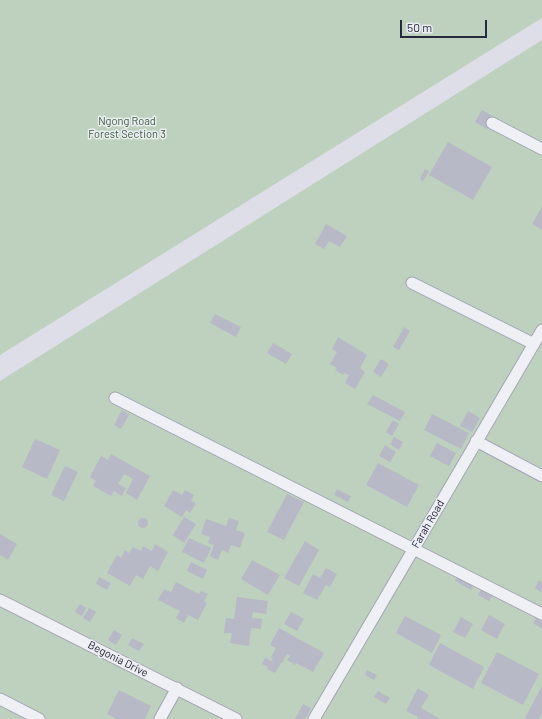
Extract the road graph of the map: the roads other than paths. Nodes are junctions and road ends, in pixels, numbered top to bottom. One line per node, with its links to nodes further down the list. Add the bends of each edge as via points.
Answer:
1 (492, 123): 2 (street)
2 (542, 149)
3 (412, 282): 5 (street)
4 (542, 330): 5 (street, Farah Road)
5 (534, 344): 7 (street, Farah Road)
6 (115, 398): 9 (street)
7 (476, 442): 8 (street); 9 (street, Farah Road)
8 (542, 476)
9 (413, 550): 11 (street); 17 (street, Farah Road)
10 (0, 600): 12 (street, Begonia Drive)
11 (542, 614)
12 (176, 688): 15 (street); 16 (street, Begonia Drive)
13 (0, 699): 14 (street)
14 (39, 719)
15 (160, 719)
16 (236, 719)
17 (314, 719)

